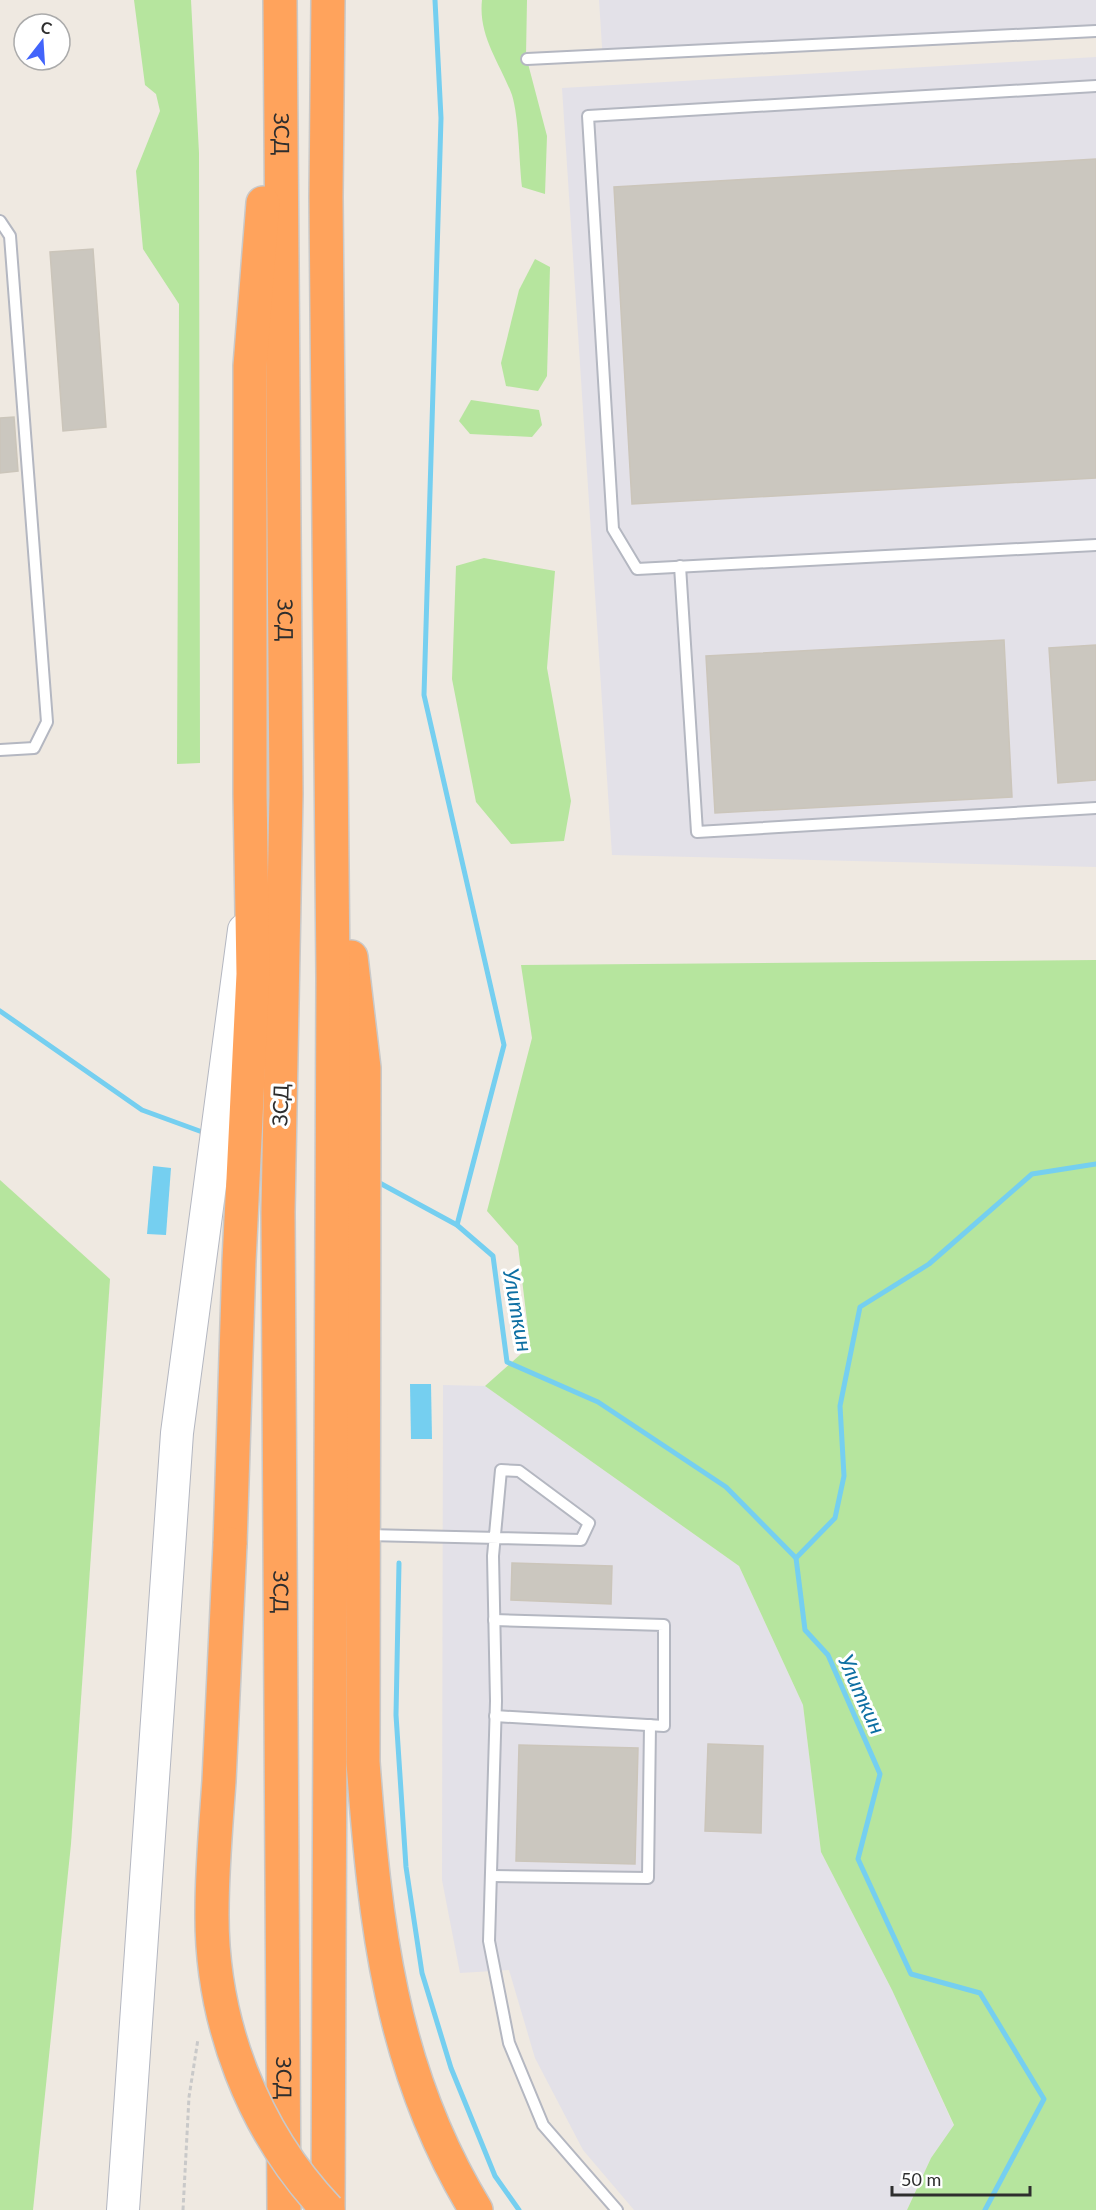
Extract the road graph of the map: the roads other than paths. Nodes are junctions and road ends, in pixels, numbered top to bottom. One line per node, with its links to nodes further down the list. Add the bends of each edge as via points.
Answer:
1 (280, 0): 12 (highway, via 250,366); 20 (highway, ЗСД, via 286,770 278,1212)
2 (328, 0): 10 (highway, ЗСД, via 326,209)
3 (1096, 31): 4 (lane)
4 (527, 59)
5 (1096, 86): 8 (lane, via 588,116 613,529 637,569)
6 (0, 221): 9 (lane, via 10,236 47,723 34,748)
7 (1096, 545): 8 (lane)
8 (680, 566): 11 (lane, via 697,832)
9 (0, 750)
10 (333, 793): 13 (highway, via 364,1068); 21 (highway, ЗСД)
11 (1096, 808)
12 (252, 886): 19 (main road, via 236,972 177,1433); 21 (highway, bridge, via 253,974 231,1544 212,1914 217,1979 228,2032 265,2126 306,2186)
13 (363, 1534): 14 (lane); 22 (highway, via 363,1762 369,1846 391,1999 429,2121)
14 (497, 1538): 14 (lane, via 581,1540 589,1523 519,1471 501,1470); 15 (lane, via 493,1556)
15 (494, 1620): 16 (lane); 17 (lane, via 663,1625 664,1725)
16 (495, 1716): 17 (lane); 18 (lane)
17 (650, 1725): 18 (lane, via 648,1878)
18 (490, 1876): 23 (lane, via 489,1941 509,2043 543,2125)
19 (123, 2210)
20 (284, 2210)
21 (328, 2210)
22 (476, 2210)
23 (617, 2210)

